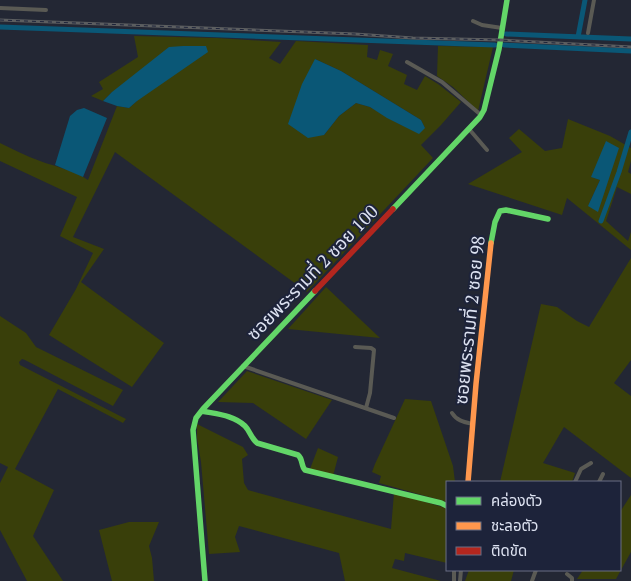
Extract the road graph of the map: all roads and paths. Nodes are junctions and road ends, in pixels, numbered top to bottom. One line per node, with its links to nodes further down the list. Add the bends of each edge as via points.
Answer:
1 (507, 0): 6 (main road, ซอยพระรามที่ 2 ซอย 100)
2 (594, 0): 7 (street)
3 (0, 8): 4 (street)
4 (46, 10)
5 (473, 21): 6 (street, via 482,26)
6 (502, 28): 9 (main road, ซอยพระรามที่ 2 ซอย 100)
7 (588, 33)
8 (407, 62): 9 (street, via 442,82)
9 (481, 115): 10 (main road, ซอยพระรามที่ 2 ซอย 100)
10 (469, 129): 11 (street); 14 (main road, ซอยพระรามที่ 2 ซอย 100)
11 (487, 150)
12 (548, 219): 19 (main road, ซอยพระรามที่ 2 ซอย 98, via 506,210 500,211 497,217 491,244)
13 (355, 347): 15 (street, via 374,350)
14 (243, 366): 15 (street); 16 (main road, ซอยพระรามที่ 2 ซอย 100)
15 (366, 408): 18 (street)
16 (202, 411): 25 (main road, via 230,417 246,426 257,443 298,455 305,470); 27 (main road, ซอยพระรามที่ 2 ซอย 100, via 193,430)
17 (452, 412): 19 (street, via 460,421)
18 (394, 418)
19 (473, 424): 22 (main road, ซอยพระรามที่ 2 ซอย 98)
20 (591, 463): 23 (street, via 581,469)
21 (603, 474): 24 (street)
22 (468, 481)
23 (575, 481)
24 (600, 481)
25 (446, 505)
26 (567, 574): 28 (street)
27 (205, 581)
28 (572, 581)

